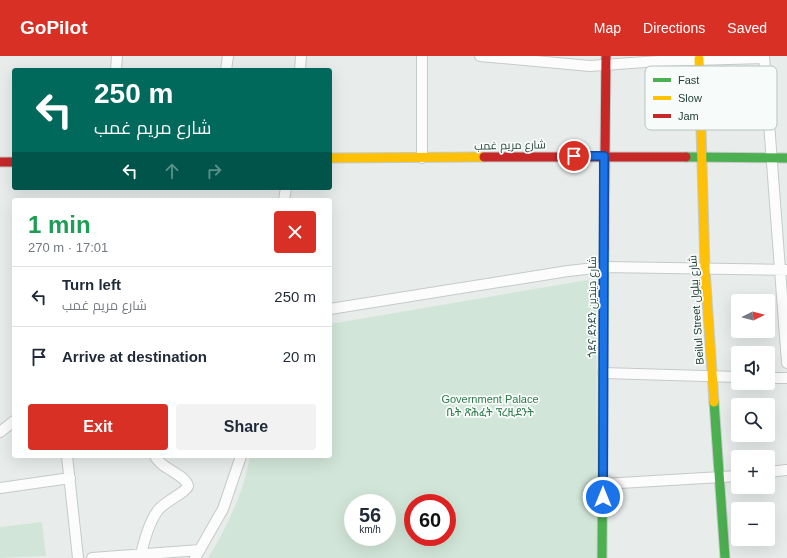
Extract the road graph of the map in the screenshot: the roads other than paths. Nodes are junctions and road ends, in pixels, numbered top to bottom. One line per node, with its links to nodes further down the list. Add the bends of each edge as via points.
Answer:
1 (117, 56): 10 (street)
2 (228, 56): 11 (street)
3 (301, 56): 12 (street)
4 (422, 56): 18 (street)
5 (480, 56): 8 (street, via 569,65)
6 (764, 57): 7 (street)
7 (699, 59): 8 (street); 9 (street, Beilul Street شارع بيلول)
8 (606, 60): 15 (street, ጎደና ደንደን شارع ديندين)
9 (699, 66)
10 (116, 68)
11 (226, 68)
12 (300, 68)
13 (702, 130): 16 (street, Beilul Street شارع بيلول)
14 (770, 130): 19 (street)
15 (604, 156): 16 (street, شارع مريم غمب); 18 (street, شارع مريم غمب); 23 (street, ጎደና ደንደን شارع ديندين)
16 (703, 157): 19 (street, شارع مريم غمب); 24 (street, Beilul Street شارع بيلول)
17 (332, 158): 18 (street, شارع مريم غمب)
18 (422, 158)
19 (772, 158): 20 (street, شارع مريم غمب); 25 (street)
20 (787, 158)
21 (0, 162): 22 (street)
22 (12, 162)
23 (604, 267): 24 (street); 26 (street); 28 (street, ጎደና ደንደን شارع ديندين)
24 (705, 269): 25 (street); 29 (street, Beilul Street شارع بيلول)
25 (784, 270): 27 (street)
26 (332, 309)
27 (787, 363)
28 (603, 373): 29 (street); 43 (street, ጎደና ደንደን شارع ديندين)
29 (713, 376): 30 (street); 42 (street, Beilul Street شارع بيلول)
30 (731, 377)
31 (775, 378): 32 (street)
32 (787, 378)
33 (12, 423): 34 (street)
34 (0, 432)
35 (67, 458): 41 (street)
36 (157, 458): 46 (street, via 188,486 187,490 165,503 155,514)
37 (239, 458): 45 (street, via 223,509)
38 (787, 470): 39 (street)
39 (775, 471)
40 (731, 477): 42 (street)
41 (70, 478): 44 (street); 47 (street)
42 (721, 478): 43 (street); 50 (street, Beilul Street شارع بيلول)
43 (603, 484): 49 (street, ጎደና ደንደን شارع ديندين)
44 (0, 488)
45 (198, 554): 46 (street)
46 (141, 556): 48 (street)
47 (78, 558)
48 (96, 558)
49 (602, 558)
50 (725, 558)

